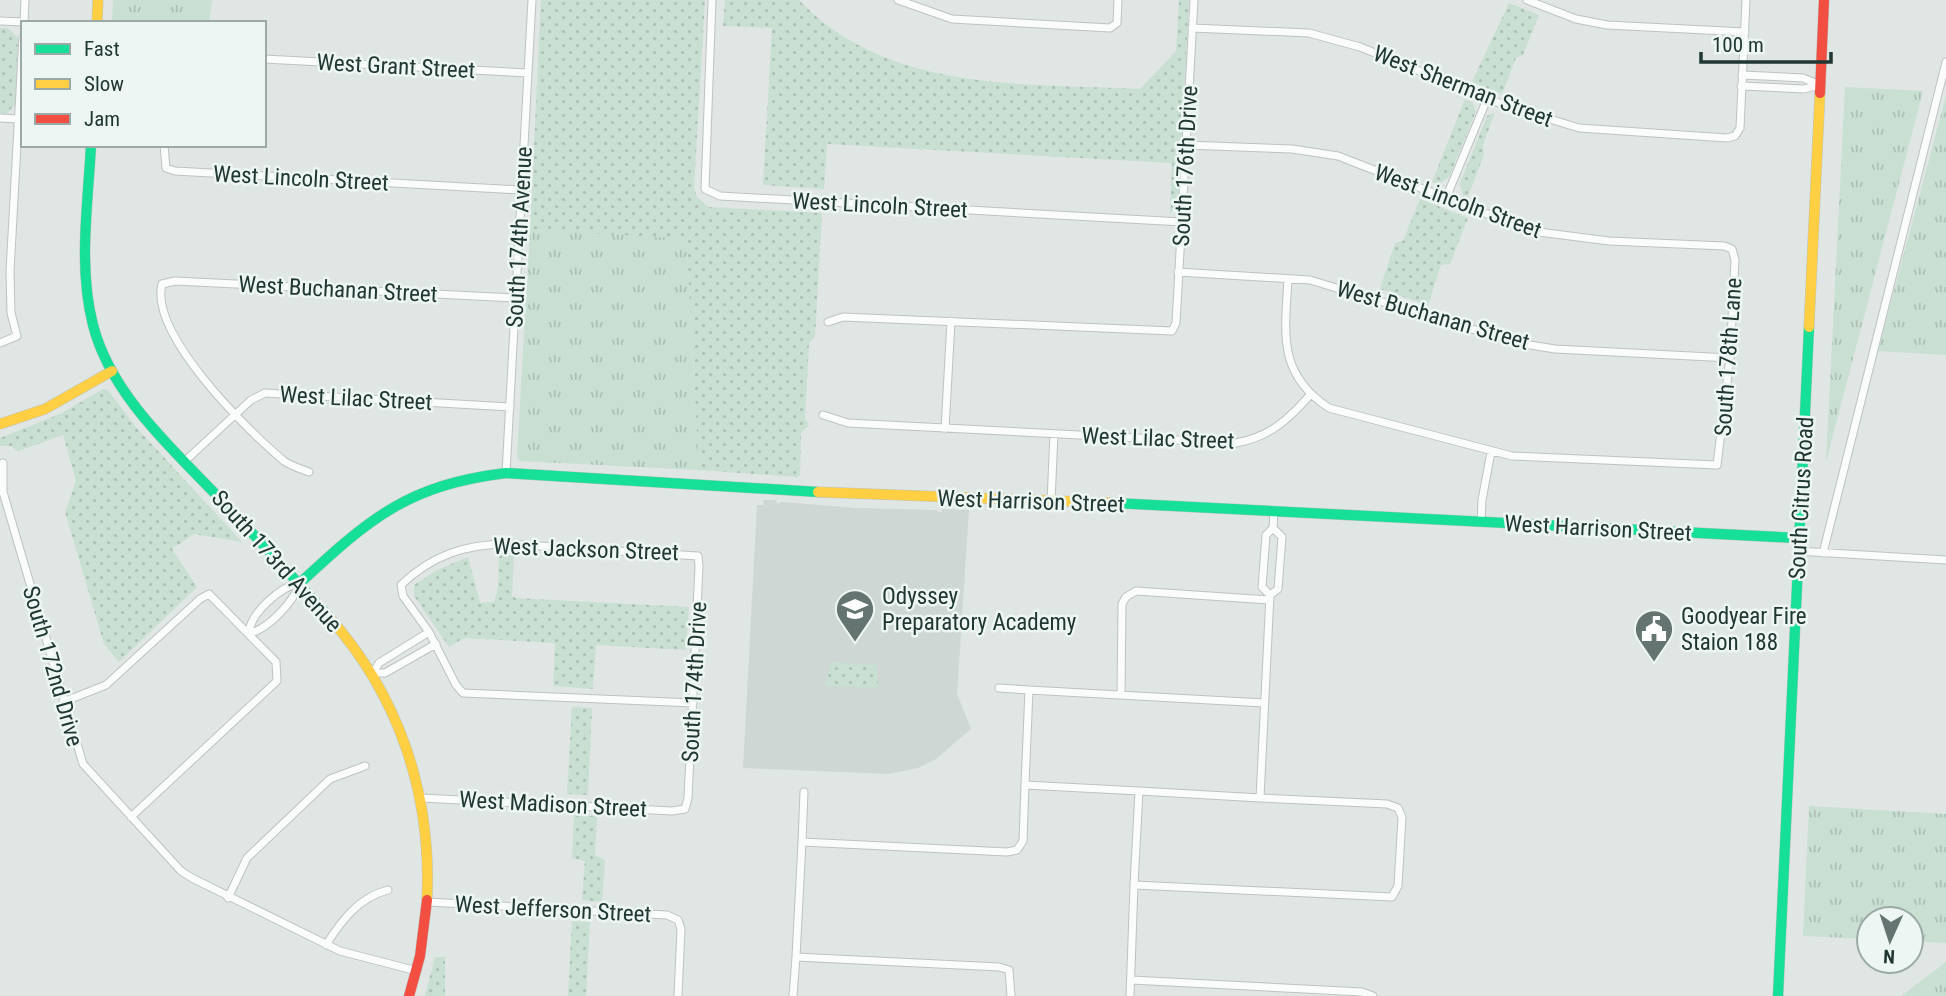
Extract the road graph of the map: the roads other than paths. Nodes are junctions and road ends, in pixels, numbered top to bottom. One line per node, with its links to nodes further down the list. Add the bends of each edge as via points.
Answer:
1 (25, 0): 12 (street)
2 (98, 0): 13 (street)
3 (531, 0): 20 (street, South 174th Avenue)
4 (712, 0): 32 (street, West Lincoln Street, via 705,189 720,196)
5 (898, 0): 6 (street, via 965,20 1110,28 1117,23)
6 (1118, 0)
7 (1194, 0): 15 (street, South 176th Drive)
8 (1527, 0): 16 (street, via 1576,19 1608,25)
9 (1746, 0): 16 (street)
10 (1824, 0): 22 (street, South Citrus Road)
11 (0, 21): 14 (street)
12 (24, 21)
13 (97, 21)
14 (21, 23)
15 (1192, 28): 24 (street, West Sherman Street, via 1309,33 1360,47); 27 (street, South 176th Drive)
16 (1745, 32): 21 (street)
17 (266, 59): 20 (street, West Grant Street)
18 (1946, 61): 62 (street)
19 (21, 70): 26 (street)
20 (528, 74): 30 (street, South 174th Avenue)
21 (1742, 75): 22 (street, via 1803,78); 23 (street)
22 (1820, 85): 23 (street, via 1804,89); 60 (street, South Citrus Road)
23 (1741, 86): 24 (street, West Sherman Street, via 1740,128 1727,138 1579,128)
24 (1487, 99): 31 (street)
25 (0, 118): 26 (street)
26 (18, 119): 34 (street)
27 (1186, 145): 31 (street, West Lincoln Street, via 1293,149 1338,156); 32 (street, South 176th Drive)
28 (91, 147): 43 (street, South 173rd Avenue, via 87,293 94,331)
29 (164, 147): 30 (street, West Lincoln Street, via 166,168)
30 (521, 190): 38 (street, South 174th Avenue)
31 (1447, 198): 35 (street, West Lincoln Street, via 1509,224 1562,236)
32 (1182, 222): 36 (street, South 176th Drive)
33 (0, 233): 34 (street)
34 (12, 233): 41 (street, via 9,294 17,336)
35 (1732, 249): 42 (street, South 178th Lane)
36 (1178, 272): 37 (street, West Buchanan Street); 39 (street, South 176th Drive, via 1172,331)
37 (1288, 279): 42 (street, West Buchanan Street, via 1340,287 1518,343); 44 (street, via 1286,346 1293,372)
38 (515, 298): 45 (street, South 174th Avenue); 46 (street, West Buchanan Street, via 175,281 162,284 163,317 172,336)
39 (951, 321): 40 (street, via 844,317); 49 (street)
40 (828, 322)
41 (0, 343)
42 (1730, 358): 51 (street, South 178th Lane, via 1717,465)
43 (112, 371): 48 (street, via 45,408); 52 (street, South 173rd Avenue)
44 (1311, 394): 50 (street, West Lilac Street, via 1275,430 1236,443); 51 (street, via 1344,414)
45 (510, 407): 46 (street, West Lilac Street, via 265,393); 55 (street, South 174th Avenue)
46 (236, 413): 52 (street, West Lilac Street); 54 (street, via 286,463)
47 (824, 415): 49 (street, West Lilac Street, via 848,423)
48 (0, 424)
49 (945, 429): 50 (street, West Lilac Street)
50 (1054, 434): 56 (street)
51 (1491, 452): 58 (street)
52 (186, 460): 65 (street, South 173rd Avenue)
53 (3, 463): 74 (street, South 172nd Drive, via 3,492)
54 (309, 472)
55 (506, 473): 56 (street, West Harrison Street, via 769,491); 65 (street, West Harrison Street, via 466,476 404,497)
56 (1051, 500): 57 (street, West Harrison Street)
57 (1274, 512): 58 (street, West Harrison Street); 59 (street)
58 (1481, 522): 60 (street, West Harrison Street)
59 (1273, 528): 66 (street, via 1266,535 1262,587); 66 (street, via 1282,537 1278,589)
60 (1797, 538): 61 (street, South Citrus Road)
61 (1797, 551): 62 (street); 100 (street, South Citrus Road)
62 (1823, 553): 64 (street)
63 (698, 556): 67 (street, West Jackson Street, via 488,544 468,547 426,563 401,585 403,596); 75 (street, South 174th Drive)
64 (1946, 560)
65 (300, 583): 68 (street, West Harrison Street, via 292,599 258,631); 68 (street, West Harrison Street, via 288,585 251,620); 70 (street, South 173rd Avenue)
66 (1270, 598): 73 (street, via 1136,591 1126,597 1122,604); 76 (street)
67 (429, 632): 69 (street); 70 (street, via 379,663)
68 (249, 633): 74 (street, via 209,594 106,685); 84 (street, via 276,662 277,681)
69 (436, 644): 70 (street, via 384,673); 75 (street, via 463,693)
70 (373, 673): 81 (street, South 173rd Avenue, via 393,709)
71 (999, 688): 72 (street)
72 (1029, 690): 73 (street); 78 (street)
73 (1121, 694): 76 (street)
74 (63, 702): 84 (street, South 172nd Drive, via 83,764)
75 (693, 703): 83 (street, South 174th Drive)
76 (1264, 703): 82 (street)
77 (365, 766): 88 (street, via 330,779 256,849)
78 (1025, 785): 79 (street); 85 (street, via 1023,841 1017,850)
79 (1139, 791): 82 (street); 86 (street)
80 (804, 792): 85 (street)
81 (421, 797): 83 (street, West Madison Street); 89 (street, South 173rd Avenue)
82 (1260, 798): 86 (street, via 1398,808 1402,817 1398,886 1392,897)
83 (685, 809)
84 (131, 817): 88 (street, South 172nd Drive, via 181,870)
85 (802, 842): 91 (street)
86 (1135, 885): 93 (street)
87 (388, 891): 90 (street, via 362,901)
88 (228, 898): 90 (street, South 172nd Drive)
89 (427, 902): 92 (street, South 173rd Avenue); 95 (street, West Jefferson Street, via 667,915 678,920 681,929)
90 (326, 945): 92 (street, South 172nd Drive)
91 (796, 957): 96 (street); 97 (street, via 999,967 1009,970)
92 (417, 971): 94 (street, South 173rd Avenue)
93 (1130, 981): 98 (street); 99 (street)
94 (409, 996)
95 (678, 996)
96 (793, 996)
97 (1011, 996)
98 (1130, 996)
99 (1373, 996)
100 (1778, 996)

